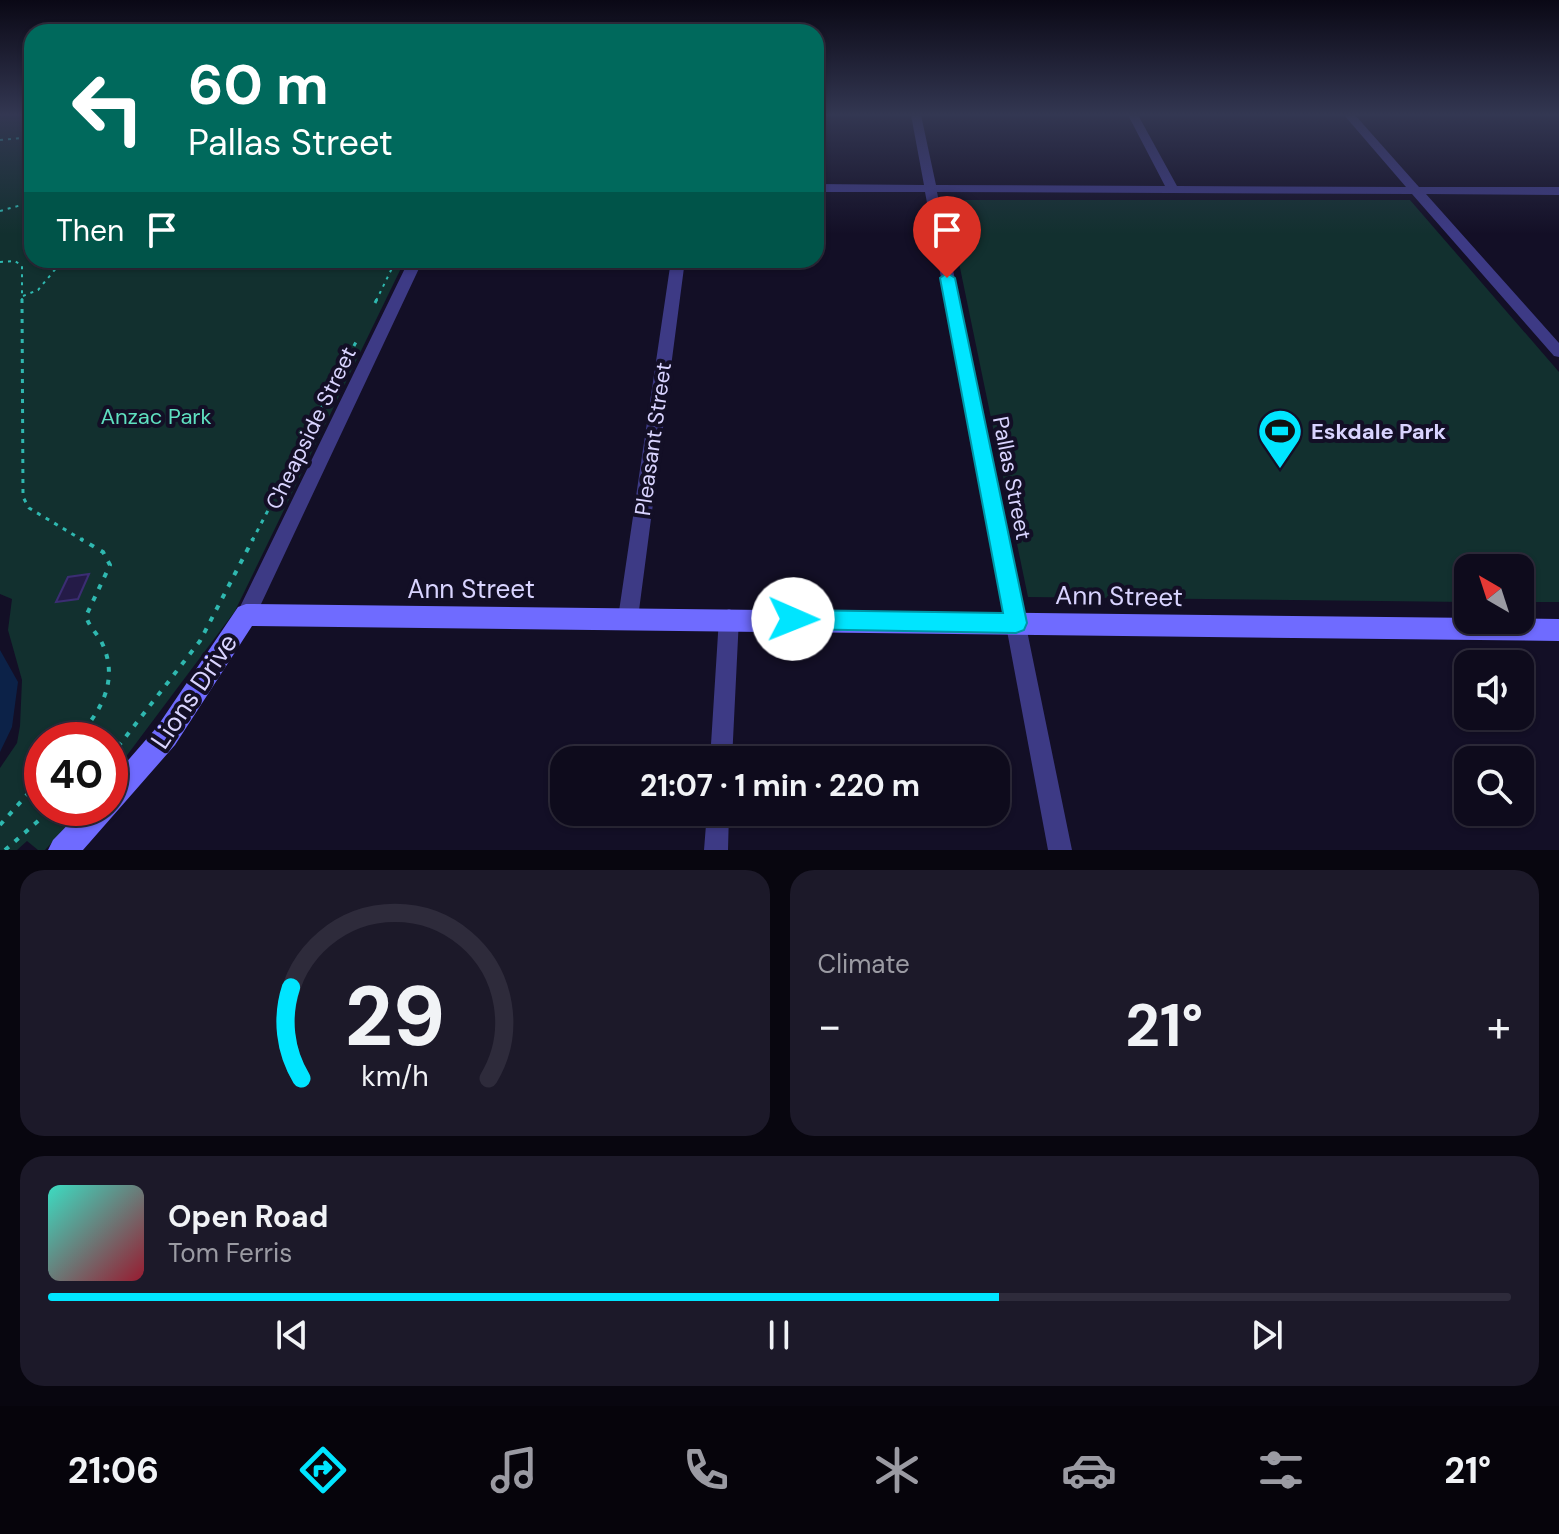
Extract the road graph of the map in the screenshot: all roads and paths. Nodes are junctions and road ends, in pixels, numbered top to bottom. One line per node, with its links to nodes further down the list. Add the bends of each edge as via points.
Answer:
1 (924, 155): 5 (street, Pallas Street)
2 (1154, 155): 6 (street)
3 (1383, 155): 7 (street)
4 (824, 188): 5 (street)
5 (930, 189): 6 (street); 23 (street, Pallas Street)
6 (1173, 189): 7 (street)
7 (1415, 191): 8 (street); 19 (street)
8 (1559, 191)
9 (24, 204): 10 (path)
10 (0, 211)
11 (0, 262): 16 (path, via 20,263)
12 (56, 268): 16 (path, via 38,290)
13 (392, 268): 17 (path)
14 (412, 268): 20 (street, Cheapside Street)
15 (677, 268): 21 (street, Pleasant Street)
16 (23, 296): 25 (path, via 23,497 29,508 103,552 110,565 86,616 103,644 109,685 104,708)
17 (369, 316)
18 (362, 330): 26 (path, via 200,641)
19 (1559, 352)
20 (246, 615): 21 (street, Ann Street); 28 (street, Lions Drive, via 166,736)
21 (628, 618): 22 (street, Ann Street)
22 (729, 618): 23 (street, Ann Street); 27 (street)
23 (1016, 623): 24 (street, Ann Street); 37 (street, Pallas Street)
24 (1559, 630)
25 (91, 722)
26 (128, 738)
27 (722, 746)
28 (128, 781)
29 (24, 798): 30 (path)
30 (0, 825)
31 (32, 826): 34 (path)
32 (86, 826): 35 (street)
33 (717, 826): 36 (street)
34 (5, 850)
35 (63, 850)
36 (716, 850)
37 (1060, 850)

